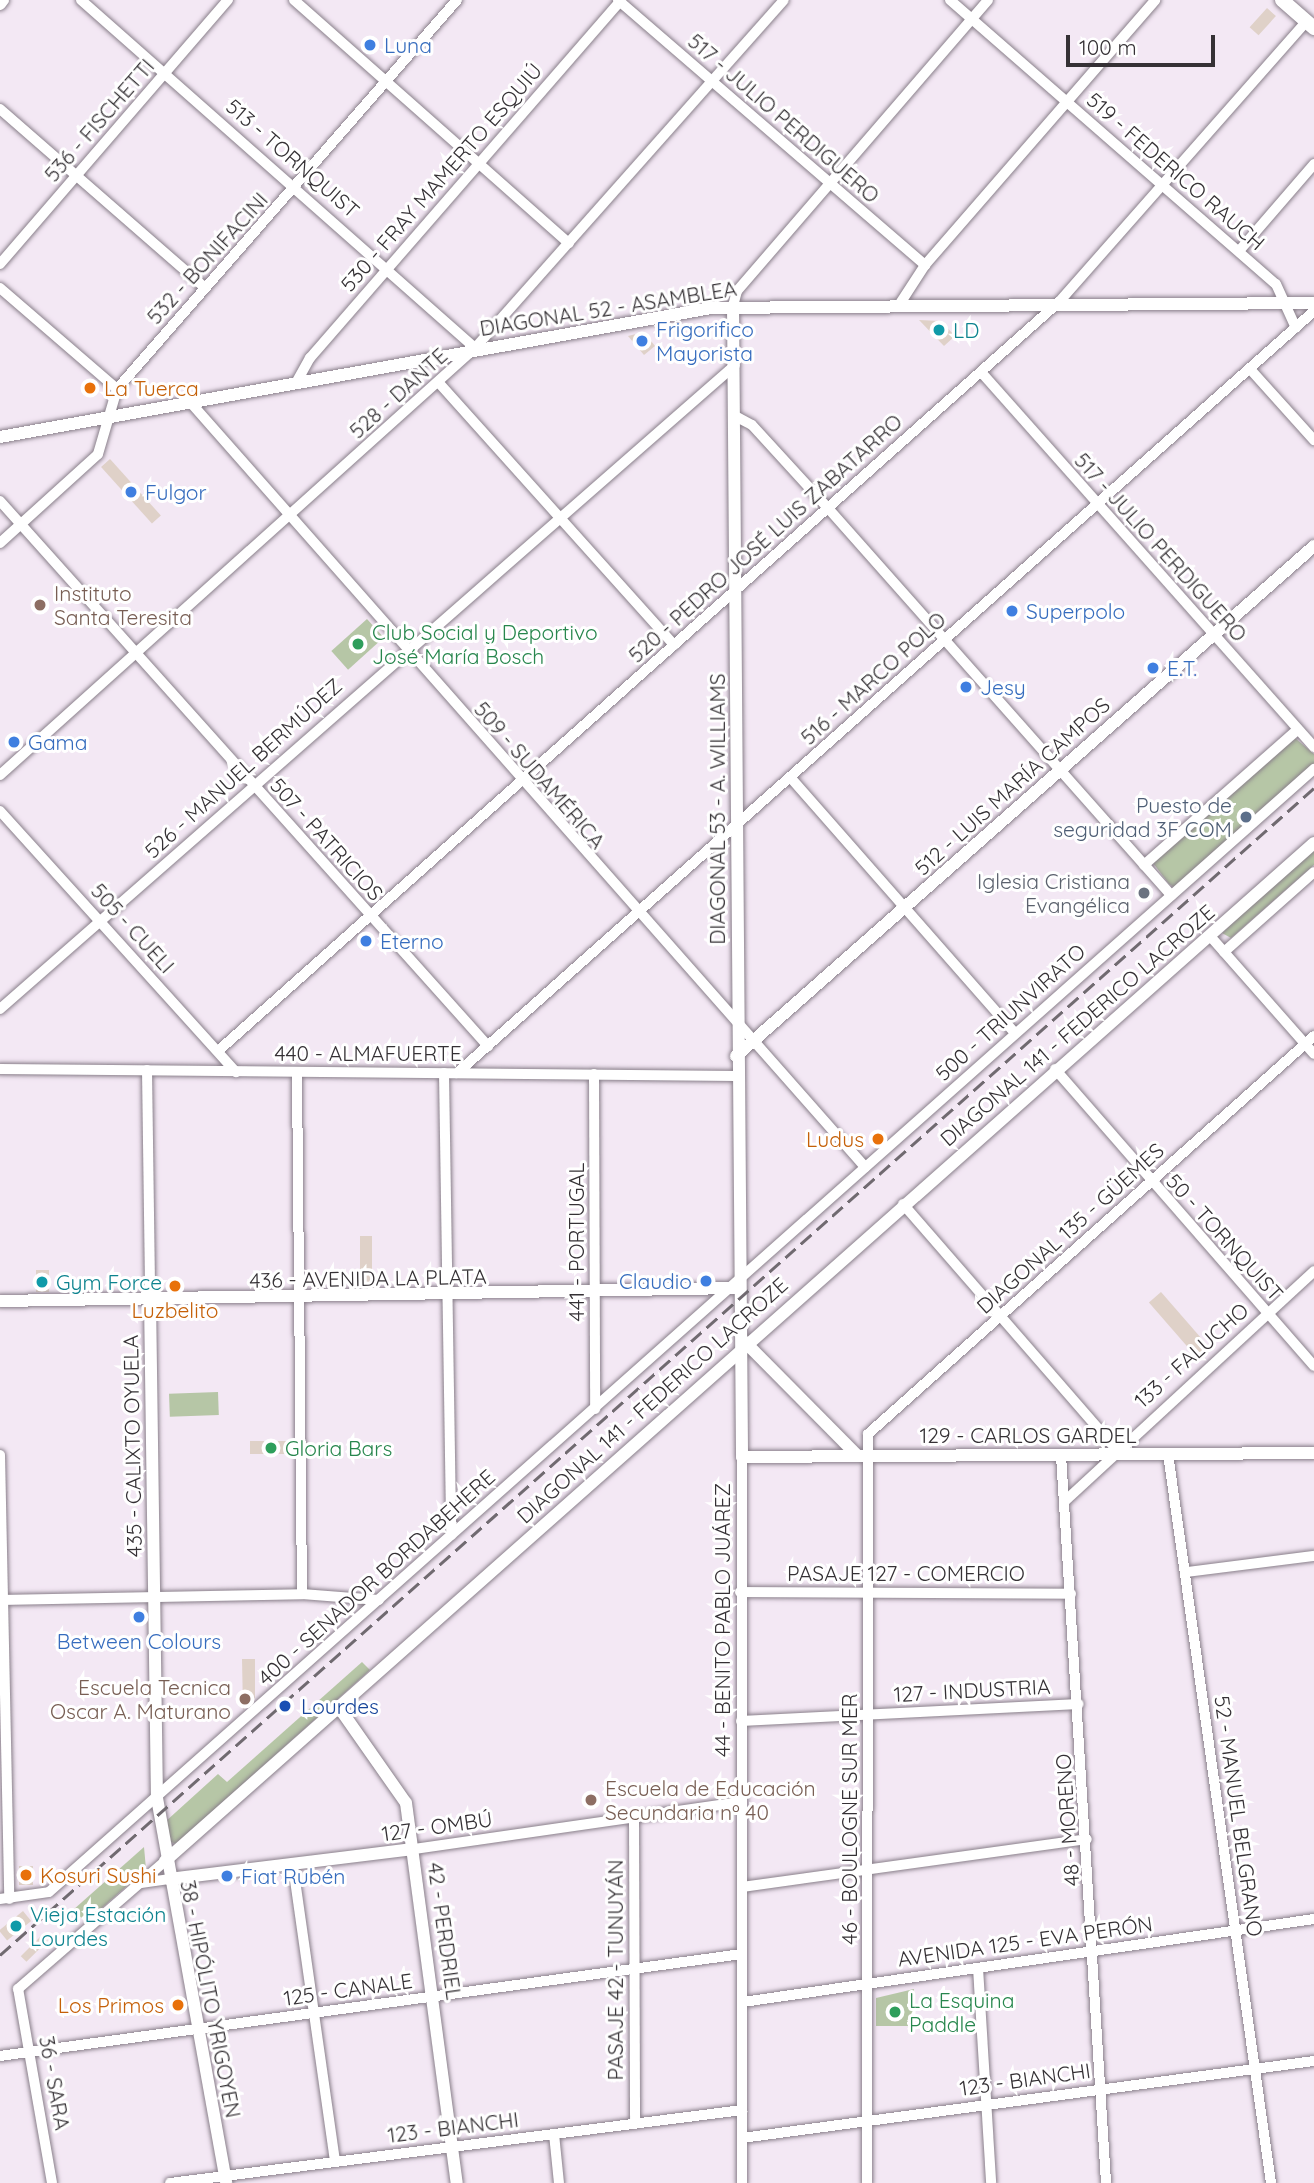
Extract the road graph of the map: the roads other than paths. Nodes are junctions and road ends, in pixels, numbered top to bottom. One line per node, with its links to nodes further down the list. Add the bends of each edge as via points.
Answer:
1 (81, 0): 13 (street, 513 - TORNQUIST)
2 (228, 0): 13 (street, 536 - FISCHETTI)
3 (294, 0): 14 (street)
4 (457, 0): 14 (street, 532 - BONIFACINI)
5 (620, 0): 15 (street, 517 - JULIO PERDIGUERO); 18 (street, 530 - FRAY MAMERTO ESQUIÚ)
6 (784, 0): 15 (street, 528 - DANTE)
7 (950, 0): 11 (street, 519 - FEDERICO RAUCH)
8 (988, 0): 11 (street)
9 (1155, 0): 16 (street)
10 (1282, 0): 12 (main road)
11 (971, 19): 16 (street, 519 - FEDERICO RAUCH); 21 (street)
12 (1310, 24): 22 (street, 520 - PEDRO JOSÉ LUIS ZABATARRO)
13 (165, 73): 20 (street, 536 - FISCHETTI); 23 (street, 513 - TORNQUIST)
14 (387, 82): 18 (street); 23 (street, 532 - BONIFACINI)
15 (713, 82): 21 (street, 517 - JULIO PERDIGUERO); 24 (street, 528 - DANTE)
16 (1068, 102): 22 (street, 519 - FEDERICO RAUCH); 27 (street)
17 (0, 109): 20 (street)
18 (480, 162): 24 (street); 28 (street, 530 - FRAY MAMERTO ESQUIÚ)
19 (1314, 164): 25 (street)
20 (77, 175): 26 (street, 536 - FISCHETTI); 30 (street)
21 (830, 183): 27 (street, 517 - JULIO PERDIGUERO); 35 (street, via 737,291)
22 (1163, 186): 25 (street, 519 - FEDERICO RAUCH); 32 (street, 520 - PEDRO JOSÉ LUIS ZABATARRO)
23 (296, 187): 28 (street, 513 - TORNQUIST); 30 (street, 532 - BONIFACINI)
24 (569, 243): 38 (street, 528 - DANTE)
25 (1239, 251): 34 (street, 519 - FEDERICO RAUCH, via 1276,284)
26 (0, 264)
27 (925, 265): 31 (street)
28 (389, 267): 38 (street, 513 - TORNQUIST); 42 (street, 530 - FRAY MAMERTO ESQUIÚ, via 310,358)
29 (0, 288): 44 (street)
30 (205, 288): 44 (street, 532 - BONIFACINI)
31 (901, 302): 32 (street, DIAGONAL 52 - ASAMBLEA); 35 (street, DIAGONAL 52 - ASAMBLEA)
32 (1059, 302): 34 (street, DIAGONAL 52 - ASAMBLEA); 41 (street, 520 - PEDRO JOSÉ LUIS ZABATARRO)
33 (1314, 303): 34 (street, DIAGONAL 52 - ASAMBLEA)
34 (1286, 304): 37 (street, 519 - FEDERICO RAUCH)
35 (733, 306): 38 (street, DIAGONAL 52 - ASAMBLEA); 39 (street, DIAGONAL 53 - A. WILLIAMS)
36 (1314, 311): 37 (street, 516 - MARCO POLO)
37 (1296, 328): 40 (street, 516 - MARCO POLO)
38 (475, 348): 42 (street, DIAGONAL 52 - ASAMBLEA); 43 (street, 528 - DANTE)
39 (735, 365): 46 (street, DIAGONAL 53 - A. WILLIAMS); 53 (street, 526 - MANUEL BERMÚDEZ)
40 (1250, 369): 49 (street); 51 (street, 516 - MARCO POLO)
41 (981, 372): 51 (street, 517 - JULIO PERDIGUERO); 52 (street, 520 - PEDRO JOSÉ LUIS ZABATARRO)
42 (296, 383): 45 (street, DIAGONAL 52 - ASAMBLEA)
43 (439, 383): 53 (street); 54 (street, 528 - DANTE)
44 (117, 389): 47 (street, 532 - BONIFACINI)
45 (191, 403): 47 (street, DIAGONAL 52 - ASAMBLEA); 54 (street, 509 - SUDAMÉRICA)
46 (735, 416): 52 (street, via 752,425); 58 (street, DIAGONAL 53 - A. WILLIAMS)
47 (106, 419): 48 (street, DIAGONAL 52 - ASAMBLEA); 55 (street, 532 - BONIFACINI, via 98,454)
48 (0, 438)
49 (1314, 440)
50 (0, 501): 55 (street, 507 - PATRICIOS)
51 (1097, 504): 59 (street, 517 - JULIO PERDIGUERO); 60 (street, 516 - MARCO POLO)
52 (827, 508): 58 (street, 520 - PEDRO JOSÉ LUIS ZABATARRO); 60 (street)
53 (559, 515): 61 (street); 62 (street, 526 - MANUEL BERMÚDEZ)
54 (288, 518): 62 (street, 509 - SUDAMÉRICA); 63 (street, 528 - DANTE)
55 (20, 524): 56 (street, 532 - BONIFACINI); 63 (street, 507 - PATRICIOS)
56 (0, 543)
57 (1314, 546): 59 (street, 512 - LUIS MARÍA CAMPOS)
58 (735, 588): 61 (street, 520 - PEDRO JOSÉ LUIS ZABATARRO); 73 (street, DIAGONAL 53 - A. WILLIAMS)
59 (1213, 633): 64 (street, 517 - JULIO PERDIGUERO); 67 (street, 512 - LUIS MARÍA CAMPOS)
60 (944, 641): 67 (street); 69 (street, 516 - MARCO POLO)
61 (674, 645): 70 (street, 520 - PEDRO JOSÉ LUIS ZABATARRO)
62 (405, 649): 70 (street, 509 - SUDAMÉRICA); 71 (street, 526 - MANUEL BERMÚDEZ)
63 (136, 654): 68 (street, 528 - DANTE); 71 (street, 507 - PATRICIOS)
64 (1298, 729): 65 (street, 517 - JULIO PERDIGUERO); 75 (street)
65 (1314, 747)
66 (1314, 769): 77 (street, 500 - TRIUNVIRATO)
67 (1059, 770): 75 (street); 78 (street, 512 - LUIS MARÍA CAMPOS)
68 (0, 775)
69 (790, 777): 73 (street, 516 - MARCO POLO); 78 (street)
70 (520, 782): 79 (street, 509 - SUDAMÉRICA); 80 (street, 520 - PEDRO JOSÉ LUIS ZABATARRO)
71 (253, 785): 80 (street, 507 - PATRICIOS); 81 (street, 526 - MANUEL BERMÚDEZ)
72 (0, 811): 81 (street, 505 - CUELI)
73 (736, 824): 79 (street, 516 - MARCO POLO); 85 (street, DIAGONAL 53 - A. WILLIAMS)
74 (1314, 843): 82 (street, DIAGONAL 141 - FEDERICO LACROZE)
75 (1143, 865): 77 (street)
76 (1314, 872): 83 (street, DIAGONAL 141 - FEDERICO LACROZE)
77 (1171, 895): 86 (street, 500 - TRIUNVIRATO)
78 (905, 906): 86 (street); 87 (street, 512 - LUIS MARÍA CAMPOS)
79 (636, 914): 85 (street, 509 - SUDAMÉRICA); 89 (street, 516 - MARCO POLO)
80 (369, 915): 89 (street, 507 - PATRICIOS); 90 (street, 520 - PEDRO JOSÉ LUIS ZABATARRO)
81 (101, 920): 84 (street, 526 - MANUEL BERMÚDEZ); 90 (street, 505 - CUELI)
82 (1210, 936): 83 (street); 94 (street, DIAGONAL 141 - FEDERICO LACROZE)
83 (1224, 952): 88 (street)
84 (0, 1009)
85 (736, 1022): 87 (street, 509 - SUDAMÉRICA); 92 (street, DIAGONAL 53 - A. WILLIAMS)
86 (1015, 1034): 102 (street, 500 - TRIUNVIRATO)
87 (756, 1039): 92 (street, 512 - LUIS MARÍA CAMPOS); 102 (street, 509 - SUDAMÉRICA)
88 (1310, 1040): 91 (street); 103 (street, DIAGONAL 135 - GÜEMES)
89 (488, 1046): 98 (street, 516 - MARCO POLO)
90 (218, 1051): 96 (street, 505 - CUELI)
91 (1314, 1054)
92 (736, 1056): 101 (street, DIAGONAL 53 - A. WILLIAMS)
93 (0, 1069): 95 (street, 440 - ALMAFUERTE)
94 (1055, 1069): 103 (street, 50 - TORNQUIST); 104 (street, DIAGONAL 141 - FEDERICO LACROZE)
95 (147, 1070): 96 (street, 440 - ALMAFUERTE); 110 (street, 435 - CALIXTO OYUELA)
96 (236, 1072): 99 (street, 440 - ALMAFUERTE)
97 (444, 1073): 98 (street, 440 - ALMAFUERTE); 99 (street, 440 - ALMAFUERTE); 108 (street)
98 (457, 1073): 100 (street, 440 - ALMAFUERTE)
99 (297, 1074): 109 (street)
100 (594, 1074): 101 (street, 440 - ALMAFUERTE); 107 (street, 441 - PORTUGAL)
101 (736, 1076): 106 (street, DIAGONAL 53 - A. WILLIAMS, via 743,1265)
102 (865, 1167): 106 (street, 500 - TRIUNVIRATO)
103 (1150, 1181): 113 (street, 50 - TORNQUIST); 114 (street, DIAGONAL 135 - GÜEMES)
104 (903, 1204): 114 (street); 115 (street, DIAGONAL 141 - FEDERICO LACROZE)
105 (1314, 1271): 113 (street, 133 - FALUCHO)
106 (736, 1288): 107 (street, 436 - AVENIDA LA PLATA); 112 (street, DIAGONAL 53 - A. WILLIAMS); 117 (street, 400 - SENADOR BORDABEHERE)
107 (595, 1294): 108 (street, 436 - AVENIDA LA PLATA); 117 (street, 441 - PORTUGAL)
108 (448, 1296): 109 (street, 436 - AVENIDA LA PLATA); 126 (street)
109 (299, 1298): 110 (street, 436 - AVENIDA LA PLATA); 131 (street)
110 (150, 1299): 111 (street, 436 - AVENIDA LA PLATA); 133 (street, 435 - CALIXTO OYUELA)
111 (0, 1301)
112 (740, 1309): 115 (street, 44 - BENITO PABLO JUÁREZ)
113 (1267, 1313): 116 (street, 50 - TORNQUIST); 118 (street, 133 - FALUCHO)
114 (1000, 1316): 118 (street); 122 (street, DIAGONAL 135 - GÜEMES, via 874,1428)
115 (745, 1342): 122 (street); 124 (street, 44 - BENITO PABLO JUÁREZ); 137 (street, DIAGONAL 141 - FEDERICO LACROZE)
116 (1314, 1366)
117 (595, 1409): 126 (street, 400 - SENADOR BORDABEHERE)
118 (1113, 1452): 120 (street, 129 - CARLOS GARDEL); 123 (street, 129 - CARLOS GARDEL); 125 (street, 133 - FALUCHO)
119 (1314, 1453): 120 (street, 129 - CARLOS GARDEL)
120 (1168, 1454): 128 (street, 52 - MANUEL BELGRANO)
121 (0, 1455): 134 (street)
122 (863, 1455): 123 (street, 129 - CARLOS GARDEL); 124 (street, 129 - CARLOS GARDEL); 129 (street, 46 - BOULOGNE SUR MER)
123 (1062, 1455): 125 (street, 48 - MORENO)
124 (742, 1457): 130 (street, 44 - BENITO PABLO JUÁREZ)
125 (1065, 1501): 132 (street, 48 - MORENO)
126 (451, 1535): 135 (street, 400 - SENADOR BORDABEHERE)
127 (1314, 1556): 128 (street)
128 (1186, 1572): 154 (street, 52 - MANUEL BELGRANO)
129 (869, 1590): 130 (street, PASAJE 127 - COMERCIO); 132 (street, PASAJE 127 - COMERCIO); 138 (street, 46 - BOULOGNE SUR MER)
130 (740, 1591): 139 (street, 44 - BENITO PABLO JUÁREZ)
131 (302, 1594): 133 (street); 135 (street)
132 (1071, 1594): 136 (street, 48 - MORENO)
133 (153, 1597): 134 (street); 140 (street, 435 - CALIXTO OYUELA)
134 (1, 1600): 152 (street)
135 (379, 1600): 140 (street, 400 - SENADOR BORDABEHERE)
136 (1079, 1704): 138 (street, 127 - INDUSTRIA); 144 (street, 48 - MORENO)
137 (338, 1706): 145 (street, 42 - PERDRIEL, via 405,1798); 146 (street, DIAGONAL 141 - FEDERICO LACROZE)
138 (868, 1715): 139 (street, 127 - INDUSTRIA); 148 (street, 46 - BOULOGNE SUR MER)
139 (741, 1721): 141 (street, 44 - BENITO PABLO JUÁREZ)
140 (157, 1798): 143 (street, 435 - CALIXTO OYUELA); 152 (street, 400 - SENADOR BORDABEHERE, via 44,1896)
141 (741, 1802): 142 (street, 127 - OMBÚ); 151 (street, 44 - BENITO PABLO JUÁREZ)
142 (634, 1818): 145 (street, 127 - OMBÚ); 158 (street, PASAJE 42 - TUNUYÁN)
143 (160, 1822): 146 (street, 38 - HIPÓLITO YRIGOYEN)
144 (1087, 1839): 148 (street); 155 (street, 48 - MORENO)
145 (414, 1849): 147 (street, 127 - OMBÚ); 161 (street, 42 - PERDRIEL)
146 (165, 1861): 149 (street, 38 - HIPÓLITO YRIGOYEN); 150 (street, DIAGONAL 141 - FEDERICO LACROZE)
147 (293, 1866): 149 (street, 127 - OMBÚ); 163 (street)
148 (869, 1870): 151 (street); 159 (street, 46 - BOULOGNE SUR MER)
149 (169, 1880): 150 (street, 127 - OMBÚ); 164 (street, 38 - HIPÓLITO YRIGOYEN)
150 (139, 1884): 160 (street, DIAGONAL 141 - FEDERICO LACROZE)
151 (742, 1887): 156 (street, 44 - BENITO PABLO JUÁREZ)
152 (4, 1899)
153 (1314, 1919): 154 (street, AVENIDA 125 - EVA PERÓN)
154 (1236, 1931): 155 (street, AVENIDA 125 - EVA PERÓN); 168 (street, 52 - MANUEL BELGRANO)
155 (1095, 1950): 157 (street, AVENIDA 125 - EVA PERÓN); 169 (street, 48 - MORENO)
156 (742, 1954): 158 (street, 125 - CANALE); 162 (street, 44 - BENITO PABLO JUÁREZ)
157 (978, 1968): 159 (street, AVENIDA 125 - EVA PERÓN); 170 (street)
158 (634, 1970): 161 (street, 125 - CANALE); 173 (street, PASAJE 42 - TUNUYÁN)
159 (868, 1982): 162 (street, AVENIDA 125 - EVA PERÓN); 172 (street, 46 - BOULOGNE SUR MER)
160 (18, 1989): 165 (street, 36 - SARA)
161 (435, 1997): 163 (street, 125 - CANALE); 176 (street, 42 - PERDRIEL)
162 (743, 2002): 171 (street, 44 - BENITO PABLO JUÁREZ)
163 (313, 2013): 164 (street, 125 - CANALE); 177 (street)
164 (197, 2028): 165 (street, 125 - CANALE); 178 (street, 38 - HIPÓLITO YRIGOYEN)
165 (30, 2051): 166 (street, 125 - CANALE); 179 (street, 36 - SARA)
166 (0, 2056)
167 (1314, 2061): 168 (street, 123 - BIANCHI)
168 (1255, 2069): 169 (street, 123 - BIANCHI); 187 (street, 52 - MANUEL BELGRANO)
169 (1100, 2088): 170 (street, 123 - BIANCHI); 186 (street, 48 - MORENO)
170 (987, 2104): 172 (street, 123 - BIANCHI); 185 (street)
171 (742, 2110): 173 (street, 123 - BIANCHI); 175 (street, 44 - BENITO PABLO JUÁREZ)
172 (868, 2118): 175 (street, 123 - BIANCHI); 184 (street, 46 - BOULOGNE SUR MER)
173 (635, 2122): 174 (street, 123 - BIANCHI)
174 (554, 2134): 176 (street, 123 - BIANCHI); 182 (street)
175 (742, 2138): 183 (street, 44 - BENITO PABLO JUÁREZ)
176 (453, 2147): 177 (street, 123 - BIANCHI); 181 (street, 42 - PERDRIEL)
177 (335, 2161): 178 (street, 123 - BIANCHI)
178 (226, 2179): 180 (street, 123 - BIANCHI)
179 (52, 2183)
180 (170, 2183)
181 (457, 2183)
182 (559, 2183)
183 (742, 2183)
184 (867, 2183)
185 (991, 2183)
186 (1106, 2183)
187 (1271, 2183)

